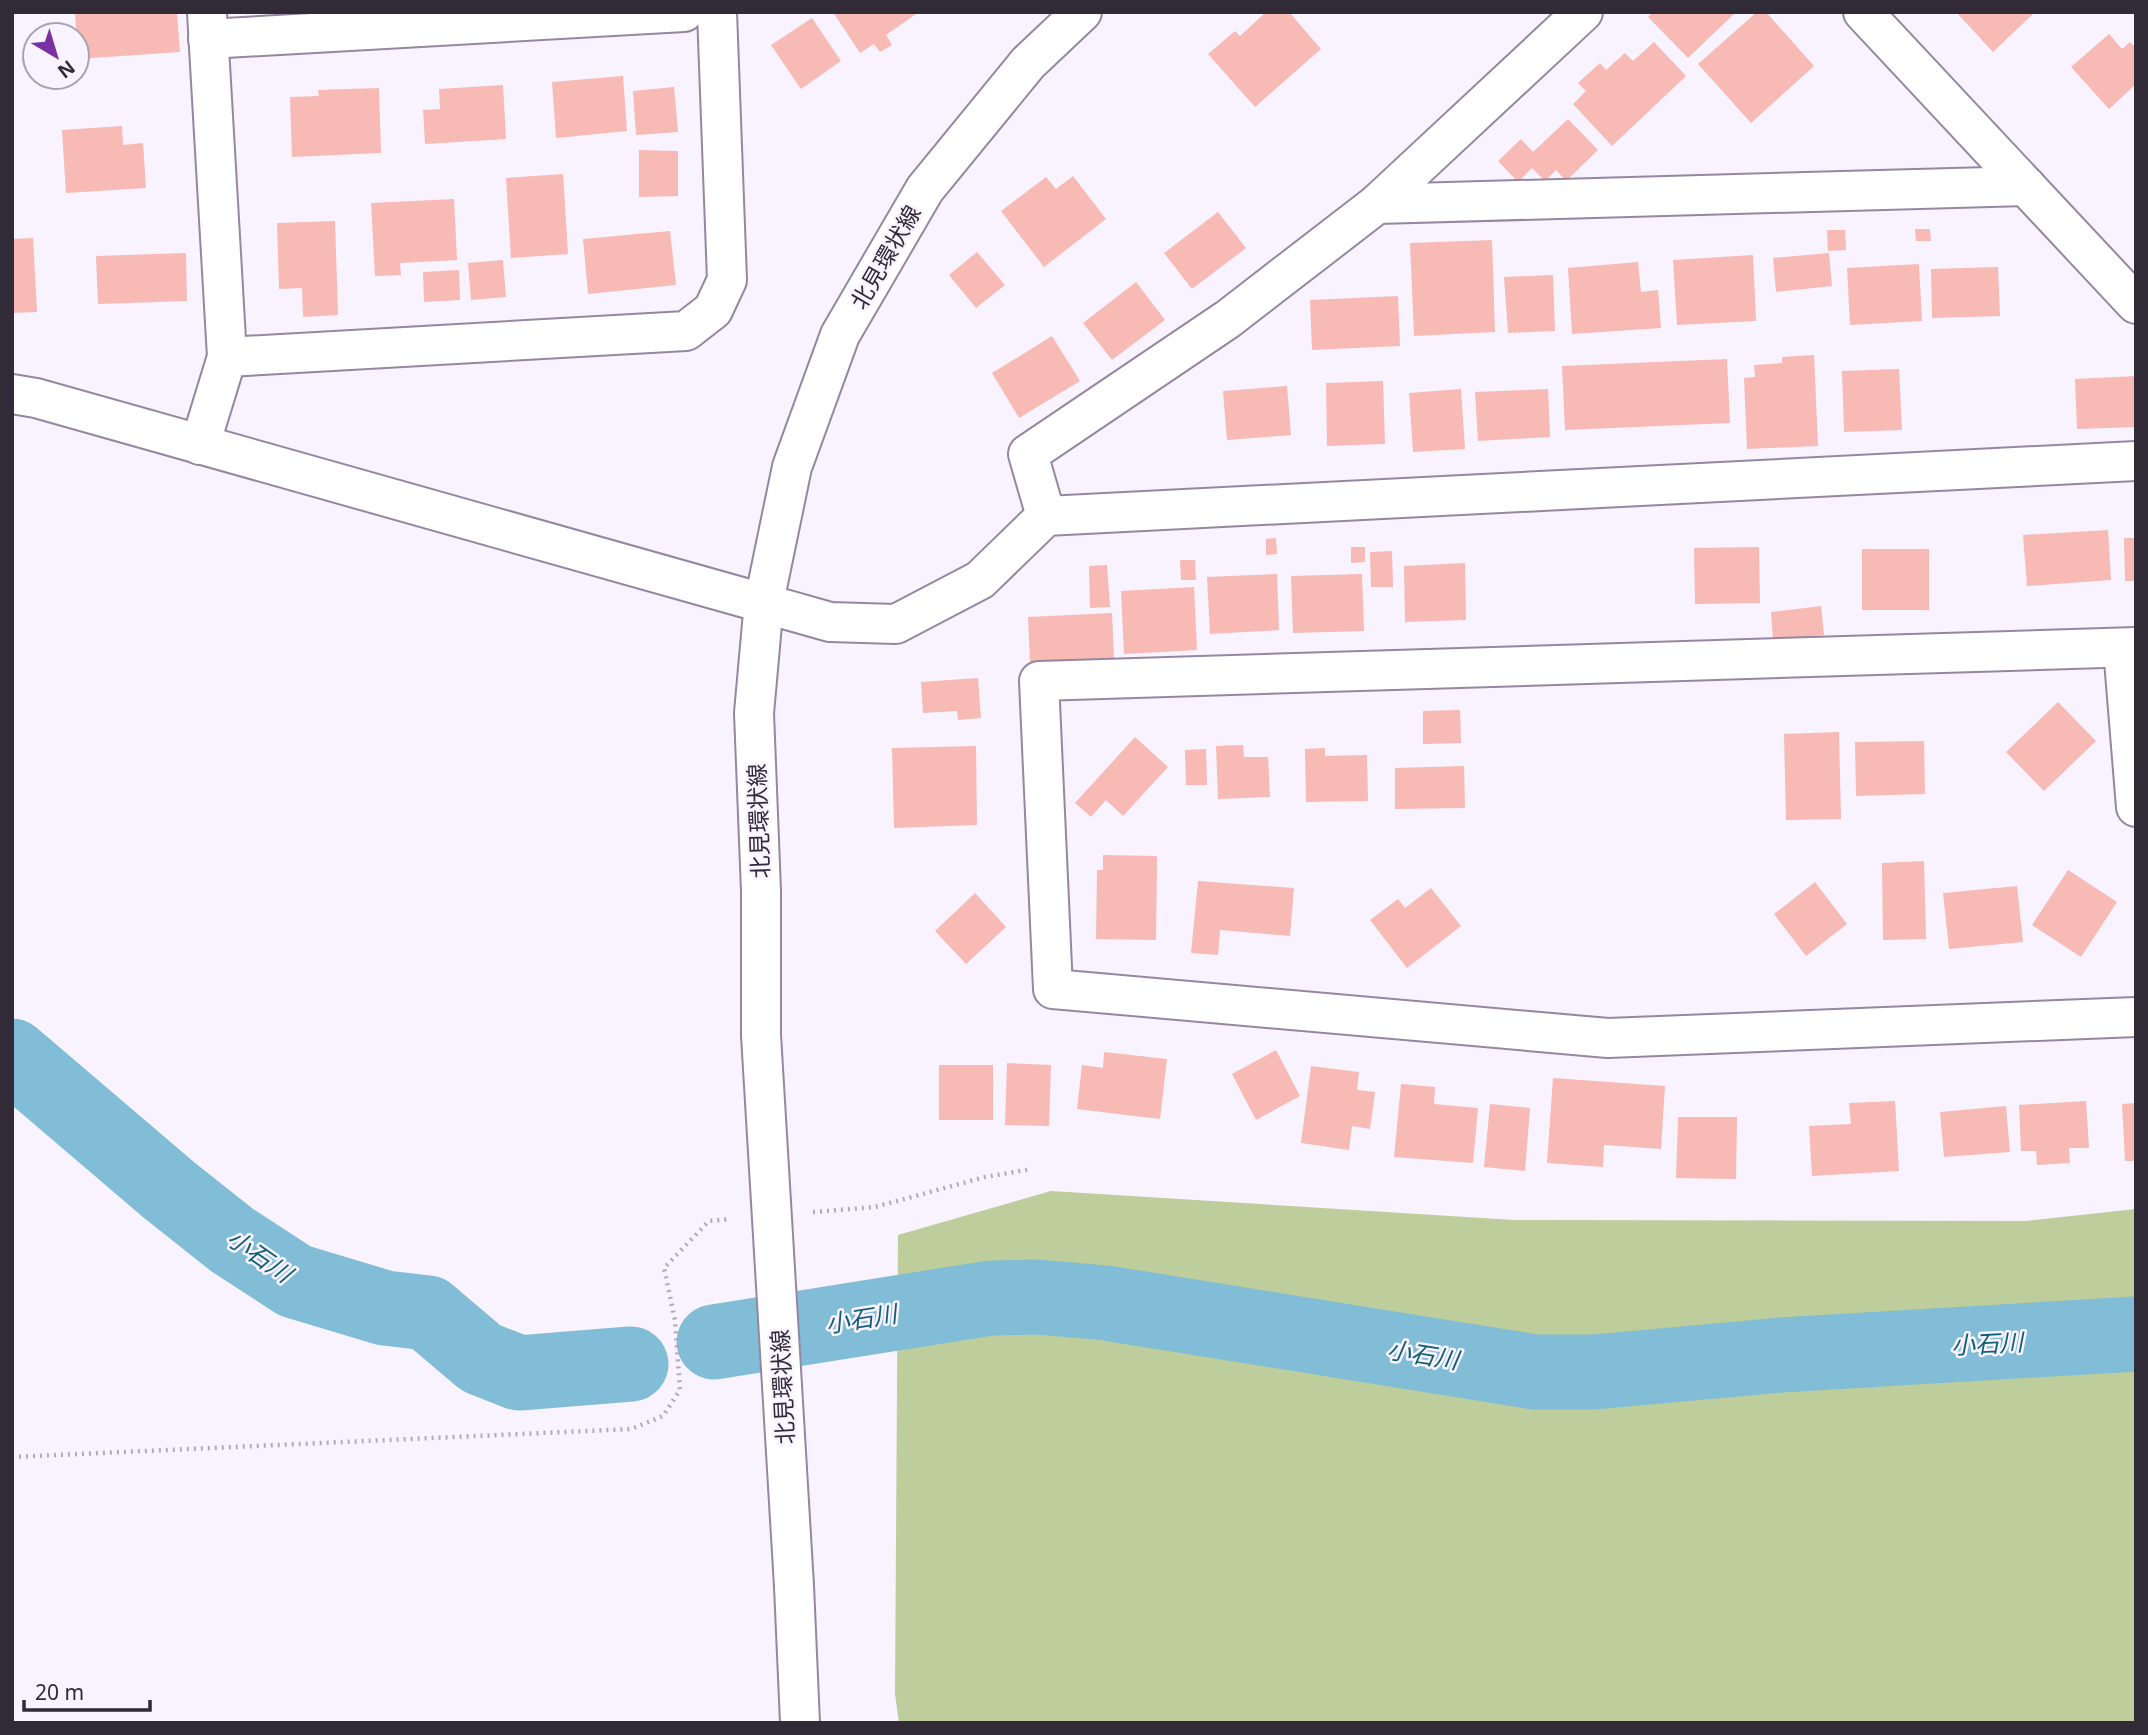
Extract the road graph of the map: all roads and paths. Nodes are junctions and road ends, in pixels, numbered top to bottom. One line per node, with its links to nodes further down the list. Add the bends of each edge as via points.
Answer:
1 (684, 12): 6 (street)
2 (717, 12): 10 (street, via 727,279 713,310 686,331)
3 (1082, 12): 15 (street, 北見環状線, via 1028,63 925,189 840,335 792,467)
4 (1583, 12): 8 (street)
5 (1863, 12): 7 (street)
6 (207, 25): 10 (street)
7 (2026, 186): 8 (street); 9 (street)
8 (1377, 204): 14 (street, via 1228,320 1028,454)
9 (2136, 304)
10 (227, 357): 12 (street)
11 (12, 394): 12 (street)
12 (200, 445): 15 (street)
13 (2136, 461): 14 (street)
14 (1046, 516): 15 (street, via 980,580 896,624 830,622)
15 (764, 602): 23 (street, 北見環状線, bridge, via 754,713 761,1035)
16 (2129, 648): 17 (street); 18 (street, via 1039,681 1053,989 1608,1038)
17 (2136, 807)
18 (2136, 1017)
19 (1032, 1169): 20 (path, via 875,1207)
20 (806, 1213)
21 (736, 1219): 22 (path, via 709,1221 664,1268 675,1320 680,1390 663,1416 631,1429)
22 (12, 1457)
23 (800, 1723)

